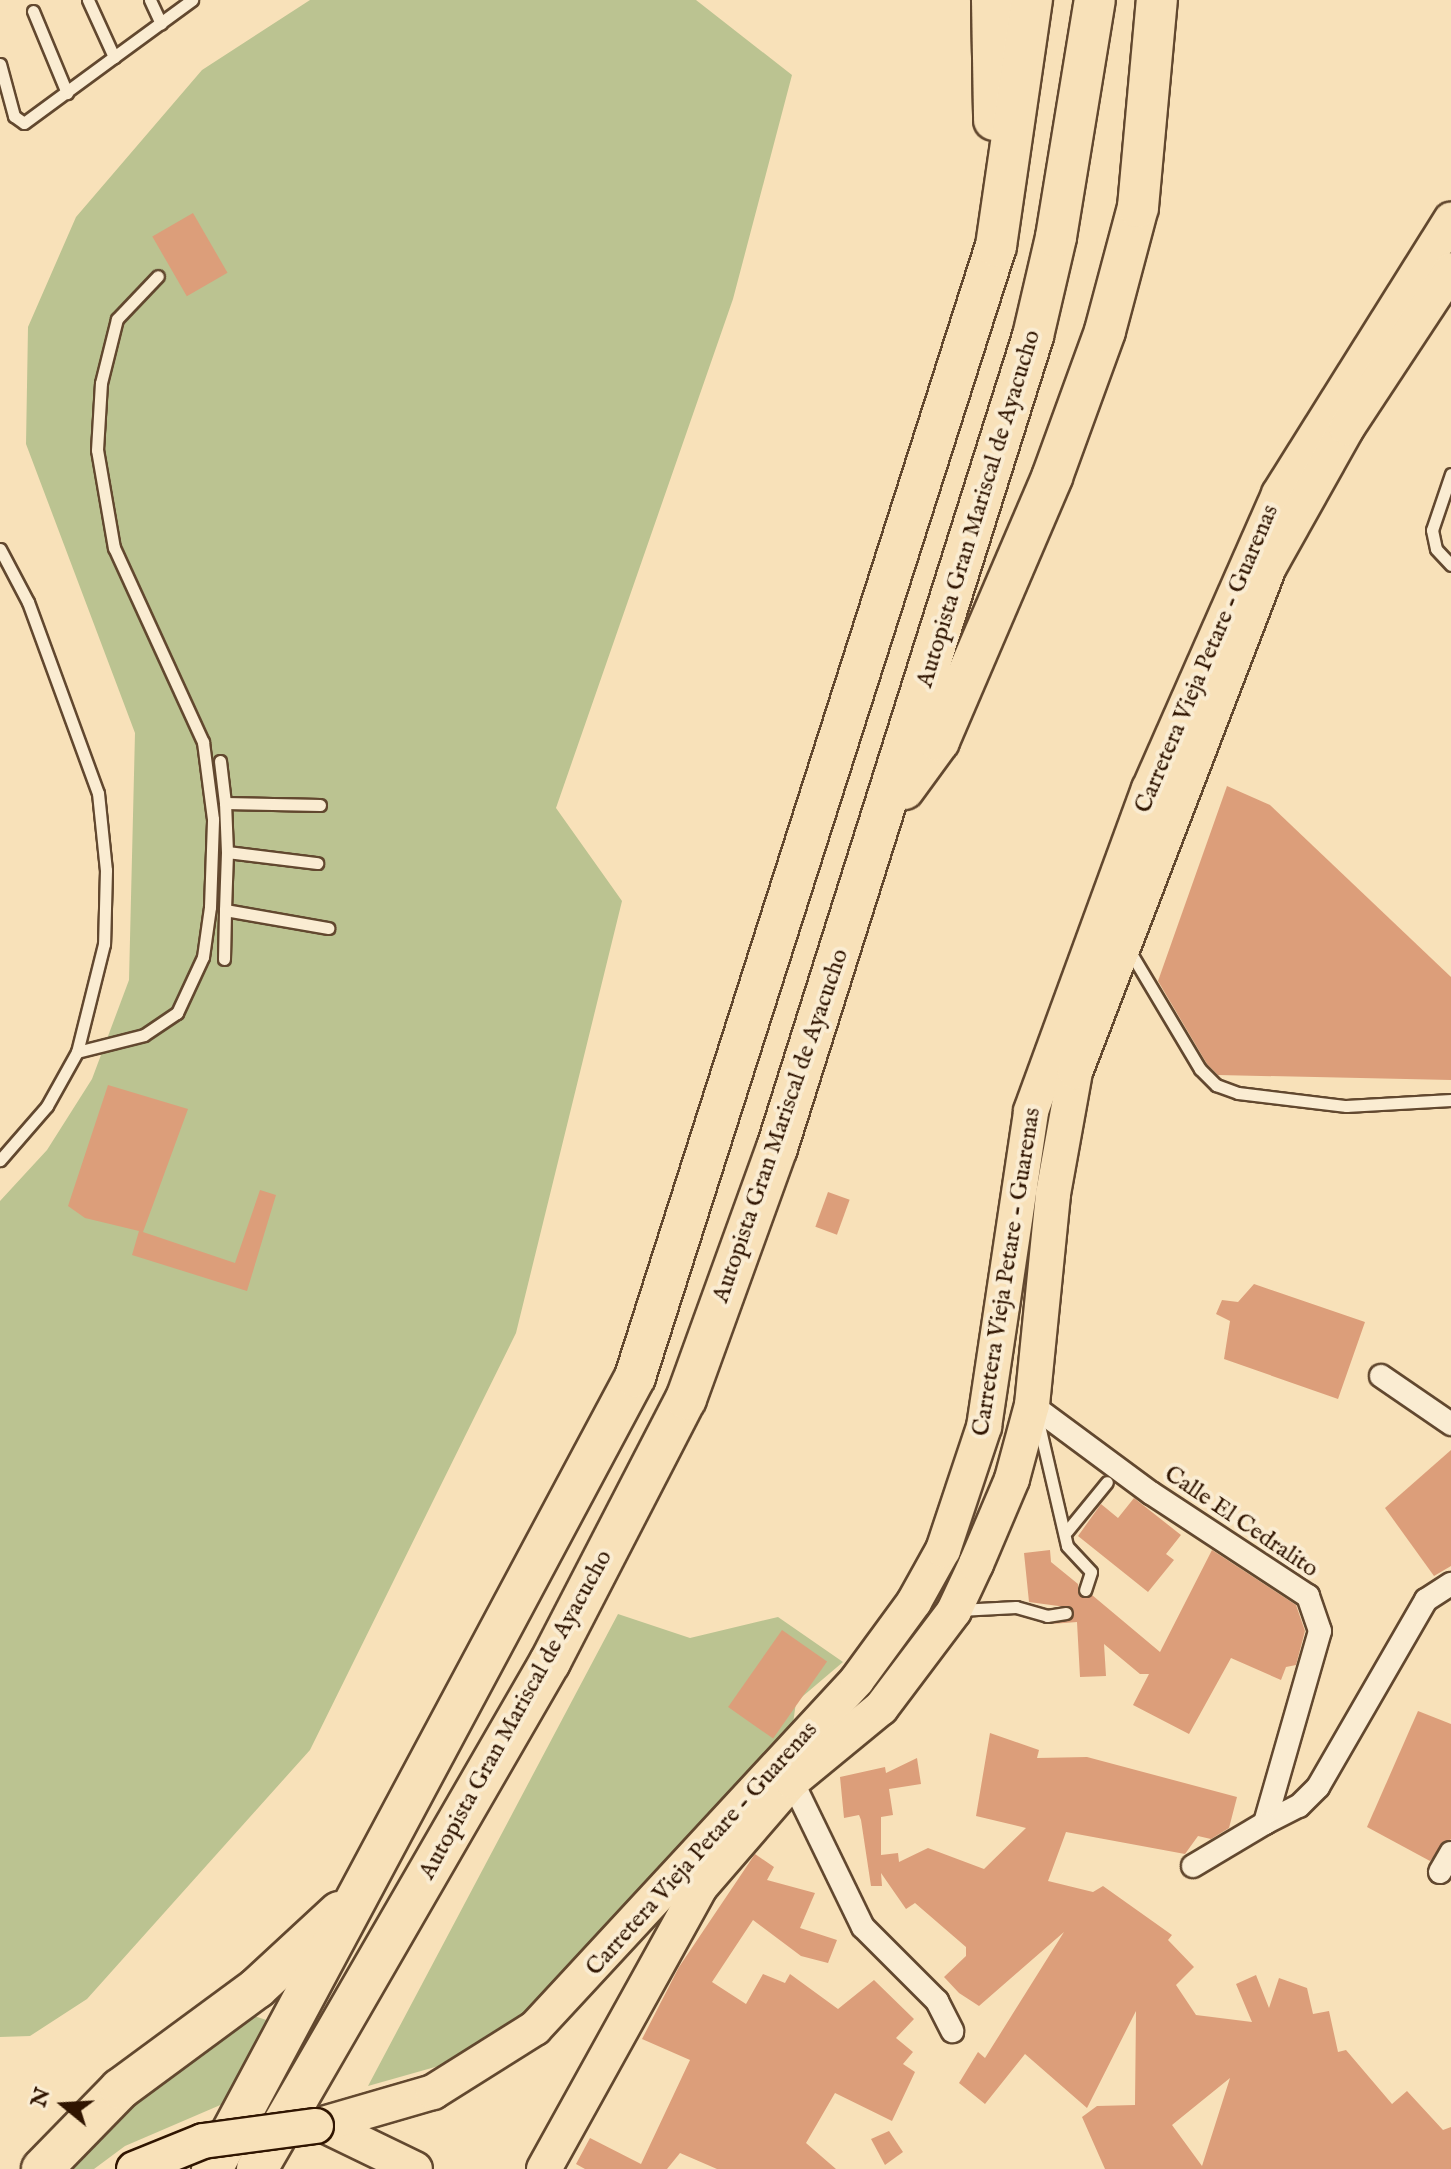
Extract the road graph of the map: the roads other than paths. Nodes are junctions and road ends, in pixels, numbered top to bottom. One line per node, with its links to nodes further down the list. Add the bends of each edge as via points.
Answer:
1 (88, 0): 10 (lane)
2 (150, 0): 9 (lane)
3 (192, 0): 9 (lane)
4 (992, 0): 14 (highway)
5 (1032, 0): 14 (highway)
6 (1095, 0): 23 (highway, Autopista Gran Mariscal de Ayacucho, via 1033,336)
7 (1157, 0): 23 (highway, via 1138,207 1087,388 939,741)
8 (33, 11): 12 (lane)
9 (161, 24): 10 (lane)
10 (114, 57): 12 (lane)
11 (0, 64): 12 (lane, via 18,121 31,121)
12 (67, 93)
13 (1451, 220): 47 (main road, Carretera Vieja Petare - Guarenas, via 1279,494 1149,789 1031,1111 984,1427 943,1550 914,1602 857,1680 535,2028 433,2092)
14 (996, 246): 45 (highway, via 635,1377)
15 (1451, 270): 28 (main road, Carretera Vieja Petare - Guarenas, via 1340,440 1269,567)
16 (158, 276): 30 (lane, via 117,319 101,383 97,450 114,548 203,742 213,819 210,907 203,957 177,1013 144,1035)
17 (1451, 474): 19 (lane, via 1432,530 1436,549)
18 (0, 549): 30 (lane, via 33,615 98,793 106,870 104,944)
19 (1451, 565)
20 (220, 761): 21 (lane)
21 (225, 803): 22 (lane); 24 (lane)
22 (320, 805)
23 (885, 815): 51 (highway, Autopista Gran Mariscal de Ayacucho, via 686,1399 550,1662)
24 (227, 852): 25 (lane); 26 (lane)
25 (317, 863)
26 (225, 910): 27 (lane); 29 (lane)
27 (328, 928)
28 (1126, 946): 31 (lane, via 1200,1069 1216,1085 1238,1093 1346,1106); 34 (main road, Carretera Vieja Petare - Guarenas, via 1075,1072 1067,1110 1042,1282)
29 (224, 959)
30 (77, 1052): 32 (lane, via 47,1106)
31 (1451, 1100)
32 (0, 1160)
33 (1381, 1376): 35 (street)
34 (1032, 1405): 37 (lane); 40 (main road, Carretera Vieja Petare - Guarenas, via 1001,1509); 43 (street, Calle El Cedralito, via 1308,1596 1320,1631)
35 (1451, 1424)
36 (1107, 1482): 37 (lane)
37 (1067, 1531): 39 (lane, via 1067,1546 1091,1572)
38 (1451, 1584): 43 (street, via 1426,1600 1318,1787 1299,1806)
39 (1085, 1590)
40 (954, 1611): 41 (lane, via 1016,1607 1047,1616); 42 (main road, Carretera Vieja Petare - Guarenas, via 881,1708)
41 (1066, 1613)
42 (792, 1781): 46 (street, via 863,1927 937,2001); 53 (main road, Carretera Vieja Petare - Guarenas, via 701,1886)
43 (1265, 1823): 44 (street)
44 (1193, 1866)
45 (359, 1893): 48 (highway, via 257,1988 120,2089); 50 (highway)
46 (952, 2031)
47 (320, 2125): 49 (main road, Carretera Vieja Petare - Guarenas, bridge, via 203,2141); 52 (main road)
48 (42, 2169)
49 (134, 2169)
50 (212, 2169)
51 (257, 2169)
52 (415, 2169)
53 (544, 2169)

